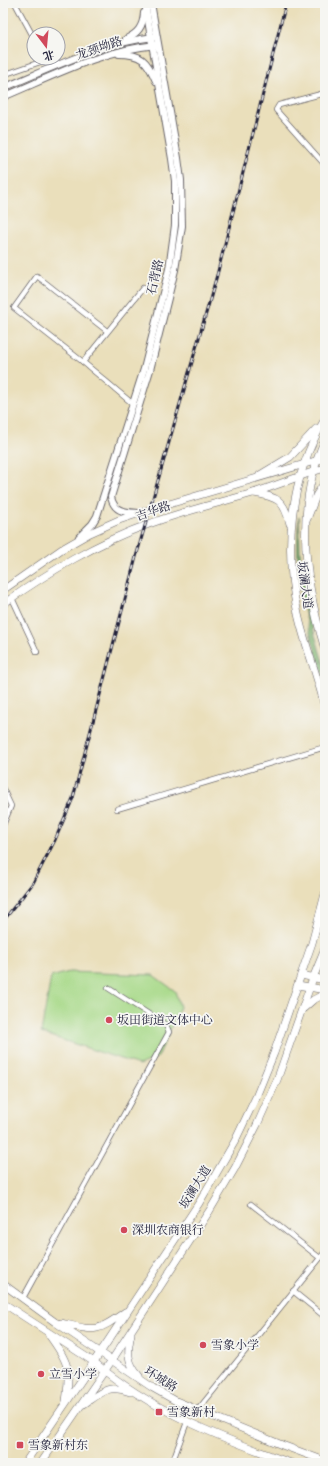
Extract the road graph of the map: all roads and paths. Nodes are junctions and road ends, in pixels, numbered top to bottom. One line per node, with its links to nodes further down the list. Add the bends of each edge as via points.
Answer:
1 (16, 3): 4 (street)
2 (144, 3): 5 (main road, 石背路); 6 (main road, via 141,28)
3 (151, 3): 5 (main road, 石背路)
4 (28, 26)
5 (154, 37): 6 (main road, 龙颈坳路); 7 (main road, 石背路)
6 (119, 43): 11 (main road, 龙颈坳路, via 95,50)
7 (155, 45): 8 (main road, 龙颈坳路); 12 (main road, 石背路); 31 (main road, 石背路, via 181,180 182,226 163,321 111,498 115,508 120,511)
8 (109, 54): 12 (main road, via 131,54 142,59 150,68); 14 (main road, 龙颈坳路)
9 (29, 66): 10 (street)
10 (3, 75)
11 (3, 88)
12 (160, 92): 19 (main road, 石背路, via 175,181 175,225 169,269)
13 (325, 93): 15 (street, via 279,105 276,110)
14 (3, 97)
15 (325, 165)
16 (143, 288): 17 (street)
17 (107, 331): 18 (street); 18 (street, via 38,276 14,308)
18 (83, 362): 19 (street)
19 (133, 404): 34 (main road, 石背路, via 97,516)
20 (324, 420): 24 (main road, 坂澜大道); 28 (main road, via 290,456)
21 (325, 440): 23 (main road)
22 (325, 458): 23 (main road, 吉华路)
23 (316, 461): 24 (main road, 吉华路); 26 (main road)
24 (305, 464): 27 (main road, 坂澜大道); 28 (main road, 吉华路)
25 (325, 468): 26 (main road, 吉华路)
26 (312, 472): 27 (main road, 吉华路); 32 (main road, 坂澜大道, via 306,501)
27 (302, 475): 30 (main road, 吉华路); 33 (main road, 坂澜大道, via 294,502)
28 (248, 481): 31 (main road, 吉华路)
29 (325, 482): 32 (main road, via 316,496)
30 (252, 493): 33 (main road, via 272,496 279,500 286,510); 36 (main road, 吉华路, via 168,517 111,539 58,567)
31 (139, 513): 34 (main road, 吉华路, via 104,526)
32 (305, 526): 38 (main road, 坂澜大道, via 307,564 319,631)
33 (291, 530): 40 (main road, 坂澜大道, via 291,566 295,601)
34 (76, 541): 35 (main road, 吉华路)
35 (3, 590)
36 (12, 598): 37 (main road, 吉华路); 39 (street)
37 (3, 604)
38 (325, 649)
39 (37, 652)
40 (325, 708)
41 (325, 747): 43 (street)
42 (3, 789): 44 (street, via 11,806)
43 (117, 809)
44 (3, 825)
45 (325, 894): 48 (main road, 坂澜大道)
46 (324, 951): 47 (main road); 49 (main road, 坂澜大道)
47 (325, 961)
48 (301, 975): 49 (main road); 51 (main road, 坂澜大道)
49 (313, 978): 50 (main road); 52 (main road, 坂澜大道)
50 (325, 980)
51 (298, 985): 52 (main road); 64 (main road, 坂澜大道, via 265,1075 235,1141 199,1203)
52 (310, 987): 54 (main road); 56 (main road, 坂澜大道)
53 (108, 988): 62 (street, via 166,1025 169,1032)
54 (325, 990)
55 (325, 994): 56 (main road, via 313,1000)
56 (302, 1012): 67 (main road, 坂澜大道, via 277,1080 243,1152 210,1210)
57 (252, 1204): 59 (street)
58 (325, 1252): 59 (street)
59 (320, 1258): 61 (street)
60 (3, 1284): 62 (main road, 环城路)
61 (293, 1291): 65 (street); 77 (street)
62 (23, 1298): 66 (main road, 环城路)
63 (3, 1303): 68 (main road, 环城路)
64 (128, 1310): 66 (main road, via 108,1325 94,1329); 69 (main road, 坂澜大道)
65 (325, 1317)
66 (55, 1322): 69 (main road, 环城路)
67 (132, 1328): 70 (main road, 坂澜大道); 73 (main road, via 129,1361 134,1371)
68 (45, 1330): 71 (main road, 环城路); 75 (main road, via 66,1360 69,1373)
69 (101, 1352): 70 (main road, 环城路); 71 (main road, 坂澜大道)
70 (112, 1360): 72 (main road, 坂澜大道); 73 (main road, 环城路)
71 (94, 1362): 72 (main road, 环城路); 75 (main road, 坂澜大道)
72 (104, 1371): 74 (main road, 环城路); 76 (main road, 坂澜大道)
73 (146, 1383): 77 (main road, 环城路)
74 (140, 1395): 76 (main road, via 110,1388); 78 (main road, 环城路)
75 (66, 1402): 81 (main road, 坂澜大道)
76 (79, 1407): 82 (main road, 坂澜大道)
77 (197, 1410): 80 (main road, 环城路)
78 (187, 1422): 79 (main road, 环城路); 83 (street)
79 (278, 1461): 84 (main road, 环城路)
80 (325, 1461)
81 (25, 1463)
82 (41, 1463)
83 (172, 1463)
84 (291, 1463)

